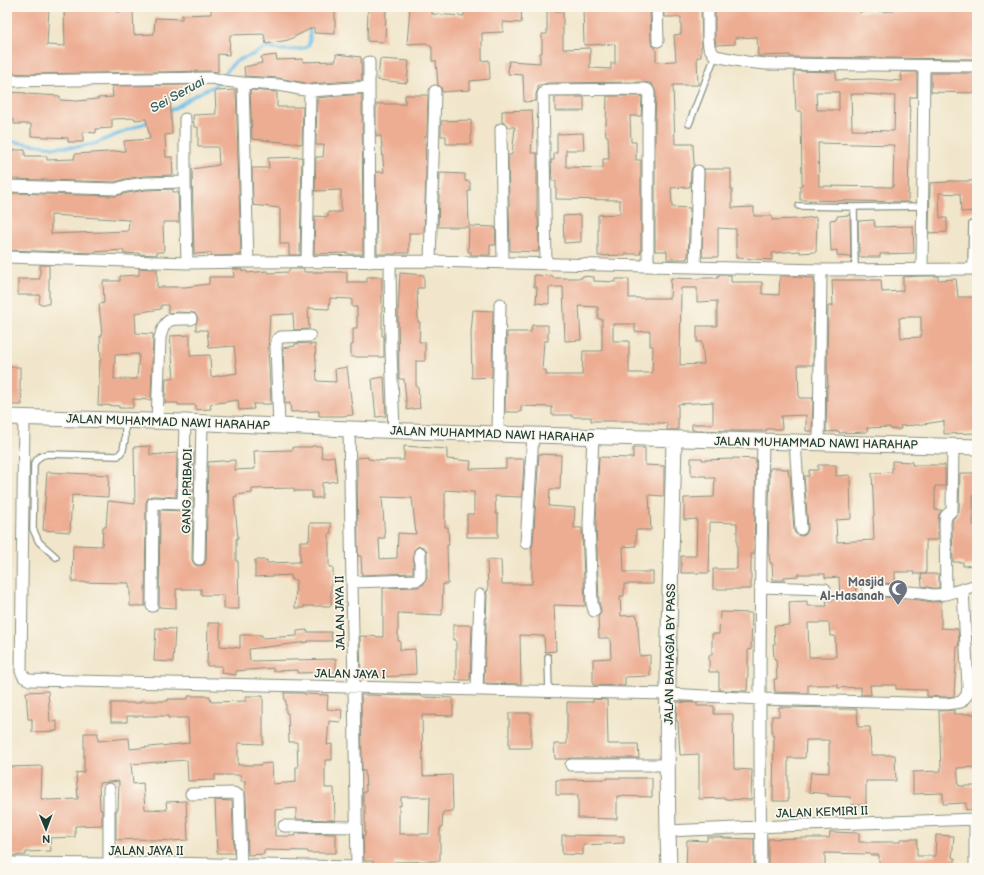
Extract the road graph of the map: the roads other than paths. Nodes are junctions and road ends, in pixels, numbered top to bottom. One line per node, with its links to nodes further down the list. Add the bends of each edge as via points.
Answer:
1 (657, 7): 3 (street)
2 (708, 7): 4 (street, via 708,38)
3 (658, 41)
4 (715, 56): 6 (street, via 766,64); 14 (lane)
5 (369, 62): 10 (street)
6 (924, 66): 7 (street); 20 (street)
7 (977, 66)
8 (7, 81): 9 (street, via 212,78)
9 (243, 83): 12 (street, via 279,85); 26 (street)
10 (369, 87): 12 (street); 28 (street)
11 (435, 90): 25 (street)
12 (310, 91): 27 (street)
13 (185, 119): 17 (street)
14 (689, 124)
15 (501, 129): 30 (street)
16 (698, 171): 33 (street)
17 (185, 182): 18 (street, via 145,183 116,189); 29 (street)
18 (7, 186)
19 (800, 206): 21 (lane)
20 (923, 206): 21 (lane); 34 (street)
21 (854, 207): 37 (lane)
22 (972, 224): 35 (lane)
23 (7, 257): 29 (street)
24 (390, 261): 25 (street); 28 (street); 49 (street)
25 (430, 261): 30 (street)
26 (248, 262): 27 (street); 29 (street)
27 (307, 262): 28 (street)
28 (370, 262)
29 (187, 263)
30 (503, 263): 31 (street)
31 (546, 264): 32 (street); 32 (street, via 544,92 644,89 648,90 649,94)
32 (648, 266): 33 (street)
33 (695, 267): 36 (street)
34 (922, 269): 35 (street); 37 (street)
35 (974, 269)
36 (820, 270): 37 (street); 56 (street)
37 (855, 270)
38 (500, 304): 50 (street)
39 (191, 319): 44 (street, via 174,319 166,322 162,328)
40 (310, 336): 47 (street, via 277,340)
41 (7, 417): 42 (main road, JALAN MUHAMMAD NAWI HARAHAP)
42 (24, 417): 43 (main road, JALAN MUHAMMAD NAWI HARAHAP); 75 (street, JALAN JAYA I, via 21,671 24,677 30,680)
43 (125, 420): 44 (main road, JALAN MUHAMMAD NAWI HARAHAP); 62 (lane, via 123,450 118,456 48,454 37,458 34,464 33,529 39,542)
44 (157, 421): 45 (main road, JALAN MUHAMMAD NAWI HARAHAP)
45 (185, 422): 46 (main road, JALAN MUHAMMAD NAWI HARAHAP); 72 (street, via 183,504 153,503)
46 (202, 423): 47 (main road, JALAN MUHAMMAD NAWI HARAHAP); 63 (street, GANG PRIBADI)
47 (279, 426): 48 (main road, JALAN MUHAMMAD NAWI HARAHAP)
48 (349, 429): 49 (main road, JALAN MUHAMMAD NAWI HARAHAP); 64 (street, JALAN JAYA II)
49 (394, 431): 50 (main road, JALAN MUHAMMAD NAWI HARAHAP)
50 (498, 434): 51 (main road, JALAN MUHAMMAD NAWI HARAHAP)
51 (533, 435): 52 (main road, JALAN MUHAMMAD NAWI HARAHAP); 60 (street)
52 (594, 437): 53 (main road, JALAN MUHAMMAD NAWI HARAHAP); 73 (street, via 589,523)
53 (674, 439): 54 (main road, JALAN MUHAMMAD NAWI HARAHAP); 78 (main road, JALAN BAHAGIA BY PASS)
54 (763, 442): 55 (main road, JALAN MUHAMMAD NAWI HARAHAP); 66 (street)
55 (795, 442): 56 (main road, JALAN MUHAMMAD NAWI HARAHAP); 59 (street)
56 (819, 443): 57 (main road, JALAN MUHAMMAD NAWI HARAHAP)
57 (952, 446): 58 (main road, JALAN MUHAMMAD NAWI HARAHAP); 70 (street, via 952,510 945,517)
58 (977, 447)
59 (801, 529)
60 (526, 543)
61 (420, 553): 64 (street, via 419,579)
62 (56, 557)
63 (199, 559)
64 (352, 582): 75 (street, JALAN JAYA II)
65 (977, 585): 69 (street)
66 (760, 587): 67 (street); 79 (street)
67 (825, 589)
68 (868, 589): 70 (street)
69 (963, 589): 70 (street); 79 (street, JALAN JAYA I, via 968,688 967,695 961,702 946,704)
70 (946, 594)
71 (480, 595): 76 (street)
72 (152, 606)
73 (594, 611)
74 (548, 657): 77 (lane)
75 (354, 687): 76 (street, JALAN JAYA I); 86 (street, JALAN JAYA II)
76 (477, 690): 77 (street, JALAN JAYA I)
77 (549, 691): 78 (street, JALAN JAYA I)
78 (668, 694): 79 (street, JALAN JAYA I); 81 (main road, JALAN BAHAGIA BY PASS)
79 (760, 699): 87 (street)
80 (571, 765): 81 (street)
81 (668, 765): 88 (main road, JALAN BAHAGIA BY PASS)
82 (109, 790): 90 (street)
83 (192, 794): 91 (street, via 233,793 239,796)
84 (976, 820): 87 (street, JALAN KEMIRI II); 95 (street)
85 (284, 826): 86 (street)
86 (356, 827): 92 (street, JALAN JAYA II)
87 (761, 827): 88 (street, JALAN KEMIRI II); 94 (street)
88 (668, 832): 93 (main road, JALAN BAHAGIA BY PASS)
89 (7, 863): 90 (street, JALAN JAYA II)
90 (109, 864): 91 (street, JALAN JAYA II)
91 (241, 865): 92 (street, JALAN JAYA II)
92 (356, 868)
93 (669, 868)
94 (761, 868)
95 (974, 868)

